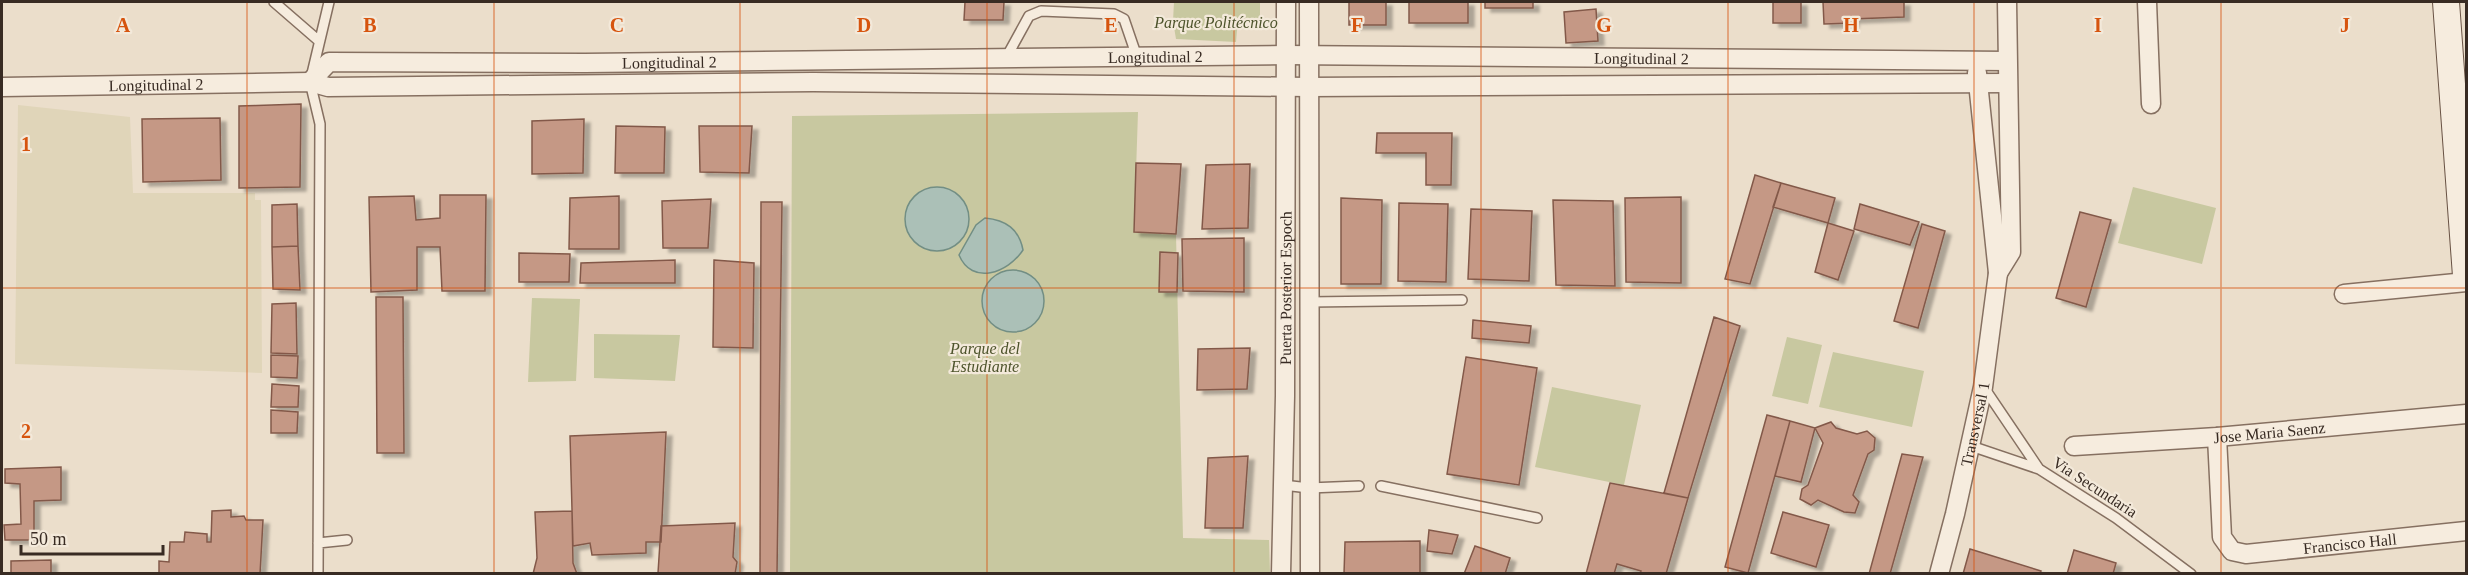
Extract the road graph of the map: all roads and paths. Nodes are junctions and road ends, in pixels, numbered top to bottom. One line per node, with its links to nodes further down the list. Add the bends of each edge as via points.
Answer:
1 (274, 2): 8 (lane)
2 (329, 2): 8 (lane)
3 (1286, 2): 9 (street, Puerta Posterior Espoch)
4 (1309, 2): 10 (street, Puerta Posterior Espoch)
5 (2007, 2): 16 (street, Transversal 1)
6 (2147, 2): 25 (street)
7 (2446, 2): 27 (main road)
8 (319, 41): 17 (lane)
9 (1286, 55): 10 (street, Longitudinal 2); 11 (street, Longitudinal 2); 21 (street, Puerta Posterior Espoch)
10 (1308, 56): 12 (street, Longitudinal 2); 24 (street, Puerta Posterior Espoch)
11 (1137, 57): 13 (street, Longitudinal 2); 13 (lane, via 1124,19 1114,14 1041,11 1029,16)
12 (1538, 57): 15 (street, Longitudinal 2); 22 (street)
13 (1006, 58): 14 (street, Longitudinal 2)
14 (735, 61): 17 (street, Longitudinal 2, via 329,62); 18 (street)
15 (1976, 61): 16 (street, Longitudinal 2); 20 (street, Transversal 1)
16 (2007, 61): 19 (street, Transversal 1)
17 (310, 82): 18 (street, Longitudinal 2, via 328,87); 23 (street, Longitudinal 2); 45 (lane, via 320,123)
18 (736, 83): 21 (street, Longitudinal 2)
19 (2006, 83): 20 (street, Longitudinal 2); 26 (street, Transversal 1, via 2011,252)
20 (1978, 84): 22 (street, Longitudinal 2); 26 (street, Transversal 1)
21 (1286, 86): 24 (street, Longitudinal 2); 38 (street, Puerta Posterior Espoch)
22 (1537, 86): 24 (street, Longitudinal 2)
23 (2, 87)
24 (1308, 87): 31 (street, Puerta Posterior Espoch)
25 (2151, 104)
26 (1998, 273): 32 (street, Transversal 1)
27 (2466, 276)
28 (2466, 282): 29 (street)
29 (2344, 294)
30 (1462, 300): 31 (lane)
31 (1309, 302): 41 (street, Puerta Posterior Espoch)
32 (1983, 387): 35 (street, Transversal 1); 37 (lane)
33 (2466, 414): 34 (street, Jose Maria Saenz)
34 (2217, 437): 36 (street, Jose Maria Saenz); 43 (street, Francisco Hall, via 2222,537 2232,551 2246,554)
35 (1971, 446): 37 (lane, Via Secundaria); 49 (street, Transversal 1)
36 (2074, 446)
37 (2039, 469): 50 (lane, Via Secundaria, via 2116,518)
38 (1283, 485): 41 (lane); 47 (street, Puerta Posterior Espoch)
39 (1359, 486): 41 (lane)
40 (1381, 486): 42 (lane)
41 (1310, 488): 48 (street, Puerta Posterior Espoch)
42 (1537, 518)
43 (2466, 531)
44 (347, 540): 45 (lane)
45 (318, 543): 46 (lane)
46 (318, 573)
47 (1281, 573)
48 (1310, 573)
49 (1939, 573)
50 (2191, 573)

